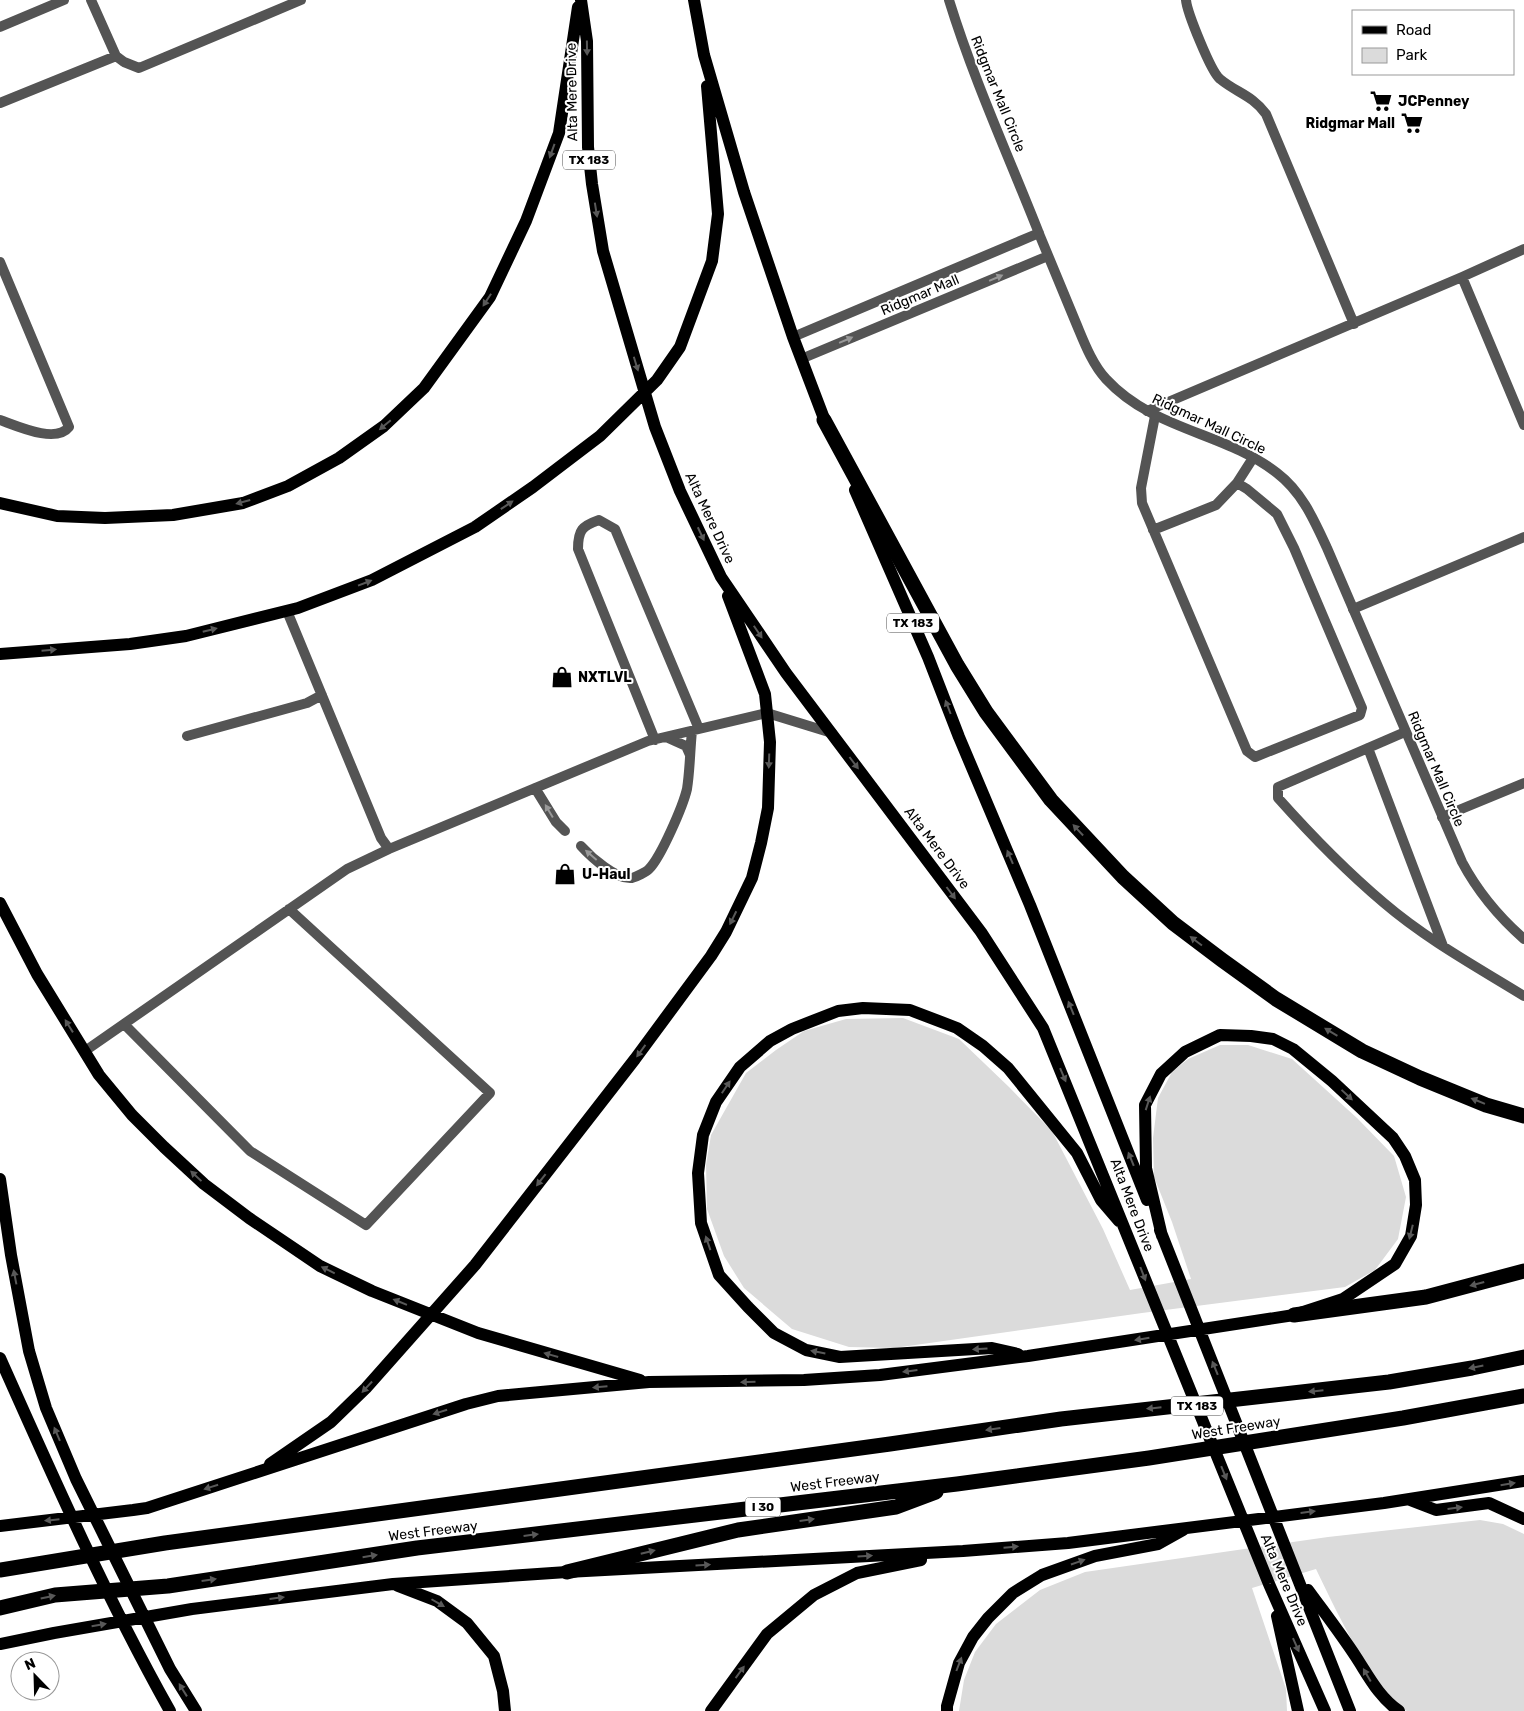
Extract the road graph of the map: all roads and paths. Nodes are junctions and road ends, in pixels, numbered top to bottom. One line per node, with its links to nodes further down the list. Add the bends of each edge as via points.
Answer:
1 (64, 0): 8 (street)
2 (91, 0): 10 (street)
3 (301, 0): 10 (street, via 139,68)
4 (580, 0): 26 (main road, one-way to 26, via 559,133 526,221 490,297 424,388 384,426 339,458 288,486 243,503 173,515 104,518 58,516); 29 (main road, Alta Mere Drive / TX 183, one-way to 29, via 587,41 588,147 603,251 655,427 680,491)
5 (694, 0): 9 (main road, Alta Mere Drive / TX 183)
6 (949, 0): 12 (street, Ridgmar Mall Circle, via 976,80)
7 (1186, 0): 17 (street, via 1217,77 1250,97 1266,114)
8 (0, 27)
9 (704, 55): 18 (main road, Alta Mere Drive / TX 183, via 744,192); 31 (main road, one-way to 9, via 372,580 474,527 600,436 657,380 680,347 712,261 718,214)
10 (116, 56): 11 (street)
11 (0, 104)
12 (1039, 233): 14 (street, Ridgmar Mall Circle); 18 (street, Ridgmar Mall)
13 (1524, 249): 16 (street)
14 (1048, 256): 19 (street, Ridgmar Mall, one-way to 14); 20 (street, Ridgmar Mall Circle, via 1083,339 1102,374 1129,400)
15 (0, 262): 21 (street, via 69,427 66,432 47,434)
16 (1462, 277): 17 (street); 23 (street)
17 (1354, 324): 20 (street)
18 (793, 337): 19 (main road, Alta Mere Drive / TX 183)
19 (801, 359): 22 (main road, Alta Mere Drive / TX 183)
20 (1151, 413): 24 (street, Ridgmar Mall Circle); 27 (street, via 1141,488 1142,504)
21 (0, 420)
22 (824, 420): 55 (highway, one-way to 22, via 1486,1105 1362,1051 1276,999 1222,960 1173,923 1123,877 1051,800 986,712 957,665); 58 (main road, Alta Mere Drive / TX 183, one-way to 22, via 928,657)
23 (1524, 425)
24 (1253, 458): 25 (street); 30 (street, Ridgmar Mall Circle, via 1277,473 1306,504)
25 (1237, 483): 27 (street, via 1216,505); 27 (street, via 1277,514 1362,708 1360,714 1255,757 1247,751)
26 (0, 504)
27 (1153, 530)
28 (1524, 537): 30 (street)
29 (721, 577): 34 (main road, via 765,694); 37 (main road, Alta Mere Drive / TX 183, one-way to 37, via 786,673)
30 (1353, 609): 36 (street, Ridgmar Mall Circle)
31 (287, 610): 32 (main road, one-way to 31, via 130,644 186,636); 33 (street)
32 (0, 654)
33 (322, 696): 38 (street); 47 (street, via 381,838)
34 (767, 713): 35 (street); 37 (street); 66 (main road, one-way to 66, via 770,752 768,808 763,834 752,878 711,956 475,1265 400,1351 331,1422)
35 (696, 730): 39 (street); 39 (street, via 615,529 599,520 581,530 578,548); 41 (street)
36 (1405, 732): 40 (street); 44 (street, Ridgmar Mall Circle)
37 (832, 733): 57 (main road, Alta Mere Drive / TX 183, one-way to 57, via 981,932 1043,1028)
38 (187, 736)
39 (660, 738): 41 (street, via 686,746); 43 (street)
40 (1368, 748): 51 (street); 51 (street, via 1278,787 1278,798 1314,838 1384,904)
41 (690, 754): 46 (street, one-way to 46, via 686,789 677,817 649,869 633,878 624,876 609,870)
42 (1524, 783): 44 (street)
43 (535, 788): 45 (street, one-way to 43, via 556,822); 47 (street)
44 (1442, 818): 50 (street, Ridgmar Mall Circle, via 1474,882 1501,917)
45 (566, 831)
46 (581, 846)
47 (389, 849): 49 (street, via 347,868)
48 (0, 903): 54 (main road, one-way to 48, via 37,974)
49 (289, 909): 53 (street); 53 (street, via 490,1093 366,1225 250,1151)
50 (1524, 939)
51 (1442, 946): 52 (street)
52 (1524, 996)
53 (124, 1024): 54 (street)
54 (84, 1051): 64 (main road, one-way to 54, via 478,1333 372,1291 320,1266 249,1218 164,1148 99,1075)
55 (1524, 1116)
56 (0, 1178): 82 (main road, one-way to 56, via 170,1669 76,1478 46,1408 29,1351)
57 (1125, 1228): 61 (main road, one-way to 57, via 992,1348 840,1357 806,1350 774,1333 719,1274 701,1223 698,1172 703,1135 716,1102 740,1068 770,1041 838,1011 863,1008 910,1010 957,1028 1008,1068 1077,1153 1101,1200); 78 (main road, Alta Mere Drive / TX 183, one-way to 78)
58 (1162, 1236): 60 (main road, one-way to 60, via 1146,1168 1145,1105 1161,1074 1185,1052 1220,1035 1273,1039 1293,1049 1393,1138 1406,1156 1415,1180 1416,1206 1411,1236 1395,1264 1343,1298); 76 (main road, Alta Mere Drive / TX 183, one-way to 58)
59 (1524, 1271): 60 (highway, one-way to 60, via 1426,1297)
60 (1294, 1315): 61 (main road, one-way to 61)
61 (1028, 1356): 64 (main road, one-way to 64, via 871,1376)
62 (1524, 1357): 74 (highway, West Freeway, one-way to 74, via 1388,1382 1061,1419 184,1540)
63 (0, 1358): 81 (main road, via 54,1479)
64 (649, 1382): 66 (main road, one-way to 66, via 498,1396)
65 (1524, 1396): 68 (highway, West Freeway / I 30, via 1148,1458)
66 (257, 1472): 71 (main road, one-way to 71, via 147,1508)
67 (1524, 1482): 69 (main road, one-way to 67)
68 (957, 1484): 75 (highway, one-way to 68, via 738,1530 896,1507); 79 (highway, West Freeway / I 30, one-way to 68, via 55,1595 168,1586 416,1548)
69 (1408, 1499): 70 (main road, one-way to 70, via 1436,1510 1490,1503); 72 (main road, one-way to 69)
70 (1524, 1519)
71 (0, 1526)
72 (1190, 1526): 73 (main road, one-way to 72, via 1068,1543); 85 (main road, one-way to 72, via 959,1663 988,1618 1013,1593 1042,1574 1095,1556 1158,1544)
73 (963, 1551): 75 (main road, one-way to 73); 84 (main road, one-way to 73, via 767,1634 814,1596 857,1573)
74 (0, 1570)
75 (567, 1572): 77 (main road)
76 (1298, 1576): 88 (main road, Alta Mere Drive / TX 183); 89 (main road, one-way to 76, via 1372,1684)
77 (393, 1584): 80 (main road, one-way to 77, via 192,1609); 83 (main road, one-way to 83, via 437,1601 467,1623 494,1656)
78 (1269, 1584): 86 (main road); 87 (main road, Alta Mere Drive / TX 183, one-way to 87)
79 (0, 1608)
80 (0, 1644)
81 (170, 1711)
82 (196, 1711)
83 (505, 1711)
84 (711, 1711)
85 (947, 1711)
86 (1298, 1711)
87 (1325, 1711)
88 (1350, 1711)
89 (1399, 1711)

